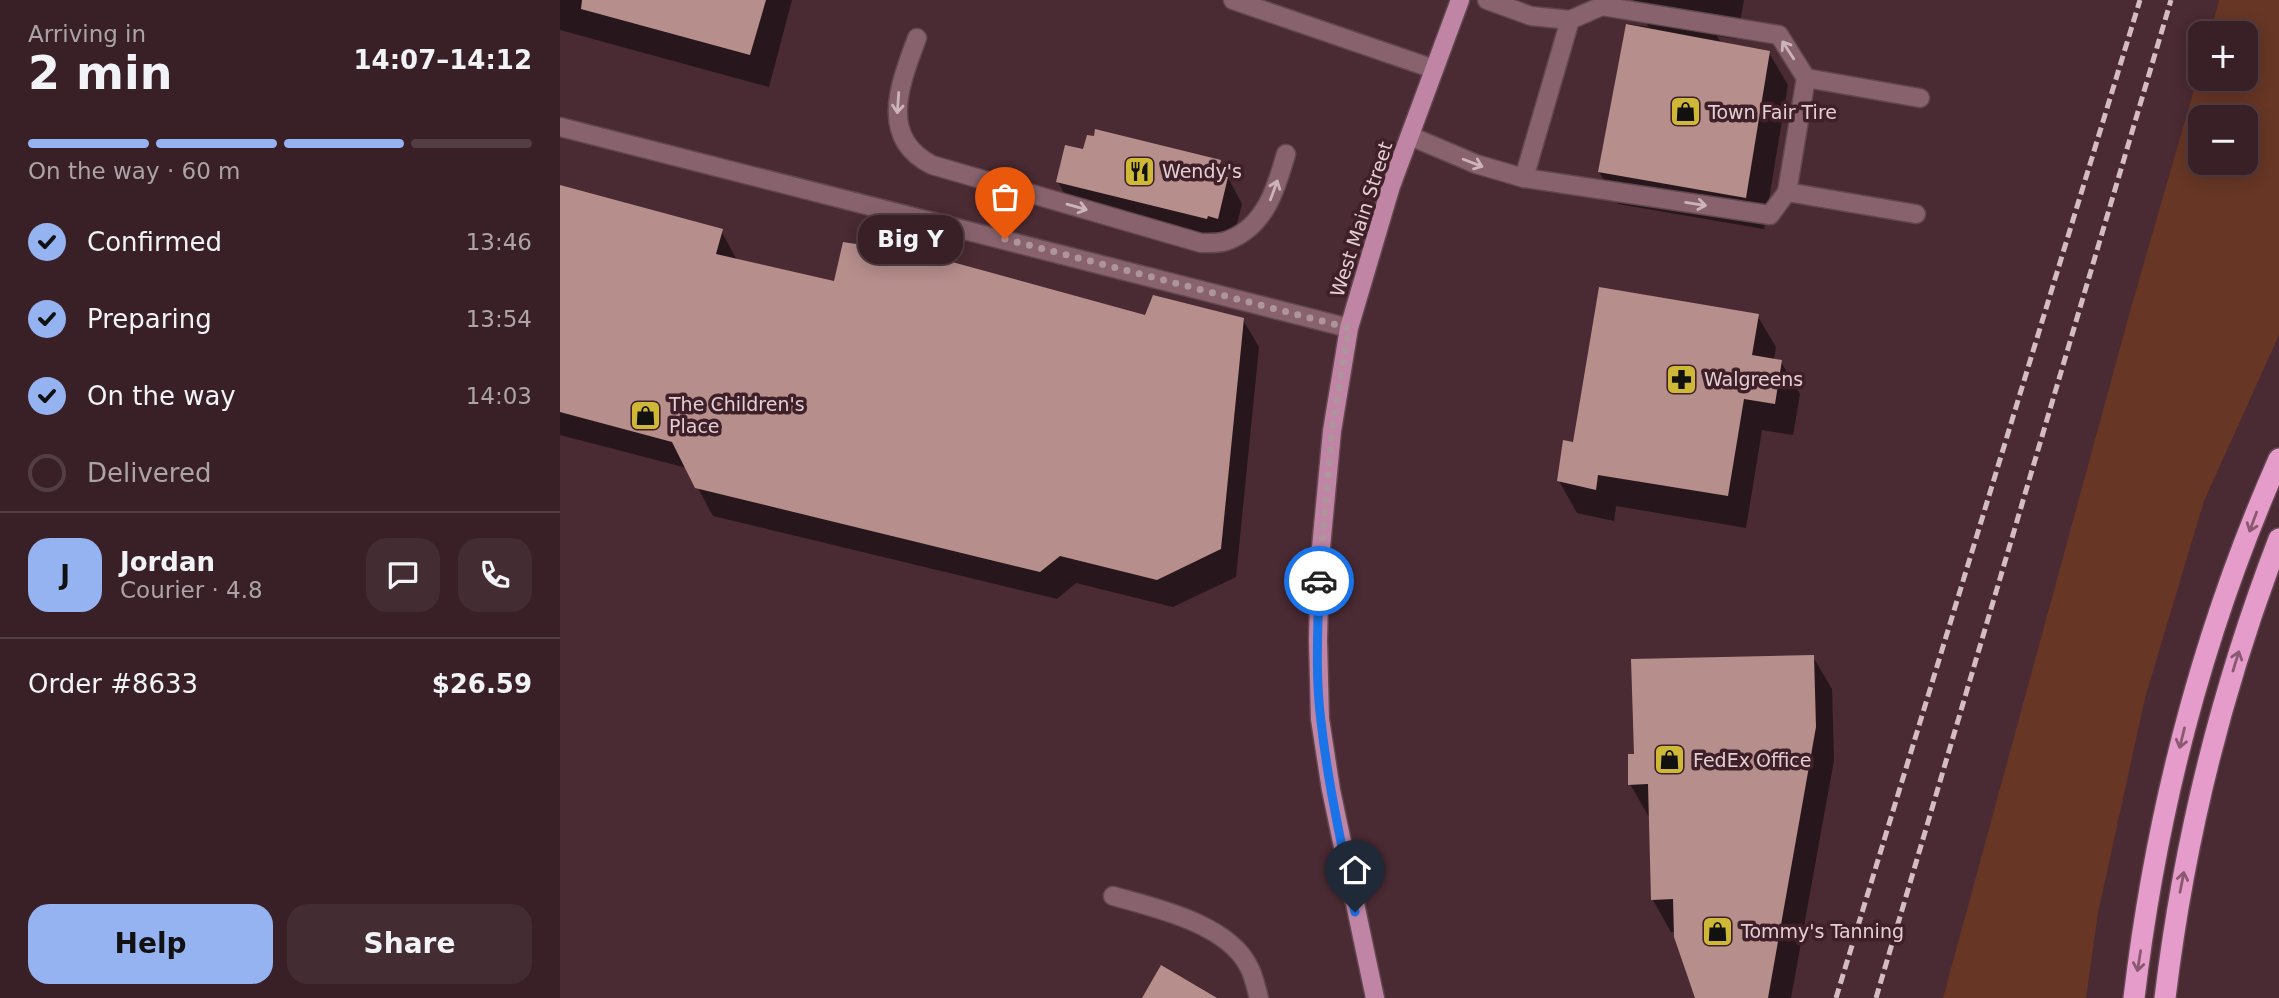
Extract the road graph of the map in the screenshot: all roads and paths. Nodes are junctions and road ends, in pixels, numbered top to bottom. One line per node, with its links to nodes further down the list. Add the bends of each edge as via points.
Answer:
1 (1233, 0): 6 (street)
2 (1460, 0): 6 (main road, West Main Street)
3 (1487, 0): 4 (street, via 1531,16)
4 (1570, 20): 7 (street, one-way to 4, via 1779,35 1602,6); 12 (street)
5 (916, 38): 11 (street, one-way to 11, via 896,108 903,139 920,159 932,165 1200,243 1227,242 1250,228 1270,202)
6 (1434, 69): 10 (main road, West Main Street)
7 (1806, 78): 8 (street); 13 (street)
8 (1920, 98)
9 (560, 127): 15 (street)
10 (1410, 136): 12 (street, one-way to 12); 15 (main road, West Main Street)
11 (1286, 154)
12 (1524, 178): 13 (street, one-way to 13, via 1770,215)
13 (1787, 192): 14 (street)
14 (1916, 214)
15 (1349, 328): 20 (main road, West Main Street, via 1332,431 1320,558 1320,719)
16 (2279, 459): 21 (highway, one-way to 21, via 2234,574 2184,732 2164,815)
17 (2279, 539): 22 (highway, one-way to 17, via 2179,895 2214,738)
18 (1113, 896): 19 (street, via 1200,925 1231,944 1249,966)
19 (1259, 998)
20 (1374, 998)
21 (2134, 998)
22 (2165, 998)

